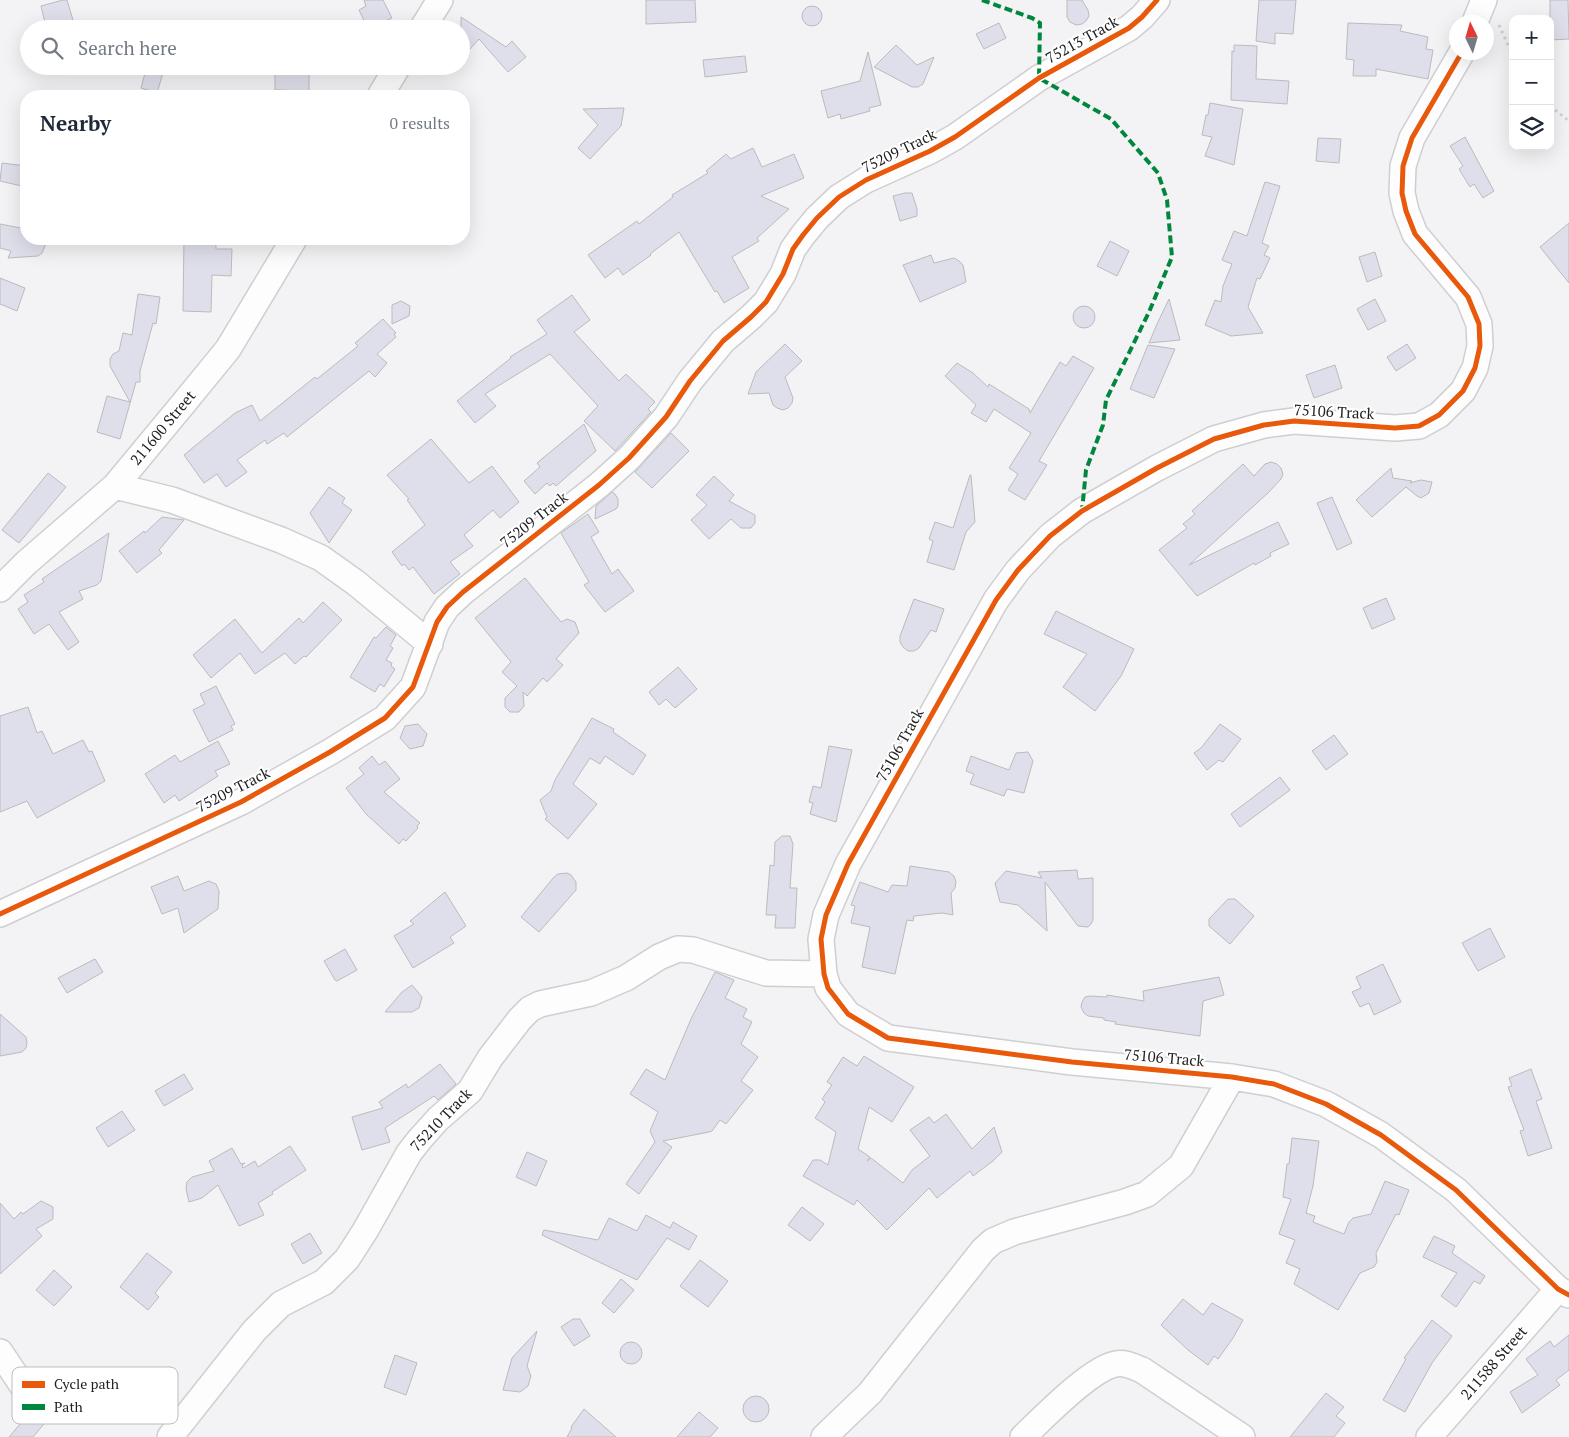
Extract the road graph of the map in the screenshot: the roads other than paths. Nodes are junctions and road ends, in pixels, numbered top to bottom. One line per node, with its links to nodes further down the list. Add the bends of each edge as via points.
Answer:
1 (440, 0): 5 (street)
2 (1157, 0): 8 (street, 75213 Track, via 1129,28)
3 (1484, 0): 4 (street)
4 (1478, 15)
5 (428, 20)
6 (1457, 60): 15 (street, 75106 Track, via 1412,138 1403,166 1402,193 1416,234 1468,297 1479,324 1480,346 1475,368 1463,391 1439,415 1419,426 1395,428 1294,421 1264,425 1214,439 1117,490 1050,536 1018,570 996,600 848,864 826,915 821,940)
7 (393, 75): 9 (street)
8 (1039, 78): 13 (street, 75209 Track, via 955,137 866,180 839,197 817,218 793,249 766,302 723,341 666,417 629,458 457,597 437,622)
9 (384, 90)
10 (290, 245): 11 (street, 211600 Street, via 228,349)
11 (115, 486): 12 (street, 211600 Street); 13 (street, via 172,500 321,558)
12 (0, 589)
13 (430, 644): 14 (street, 75209 Track, via 413,687 385,718 240,802)
14 (0, 914)
15 (824, 974): 16 (street, 75106 Track, via 828,988 848,1014 888,1038 1072,1062); 20 (street, 75210 Track, via 766,973 693,950 678,950 658,956 626,978 591,993 530,1009 490,1058 470,1092 445,1112 409,1153 347,1259 324,1282 281,1304 254,1331)
16 (1232, 1077): 17 (street, 75106 Track, via 1274,1084 1317,1101 1381,1136 1456,1190); 21 (street, via 1181,1166 1147,1194 993,1241 870,1393)
17 (1564, 1292): 24 (street, 211588 Street)
18 (0, 1352): 19 (street)
19 (12, 1370)
20 (170, 1437)
21 (824, 1437)
22 (1023, 1437): 23 (street, via 1104,1367 1118,1363 1142,1370)
23 (1242, 1437)
24 (1429, 1437)

